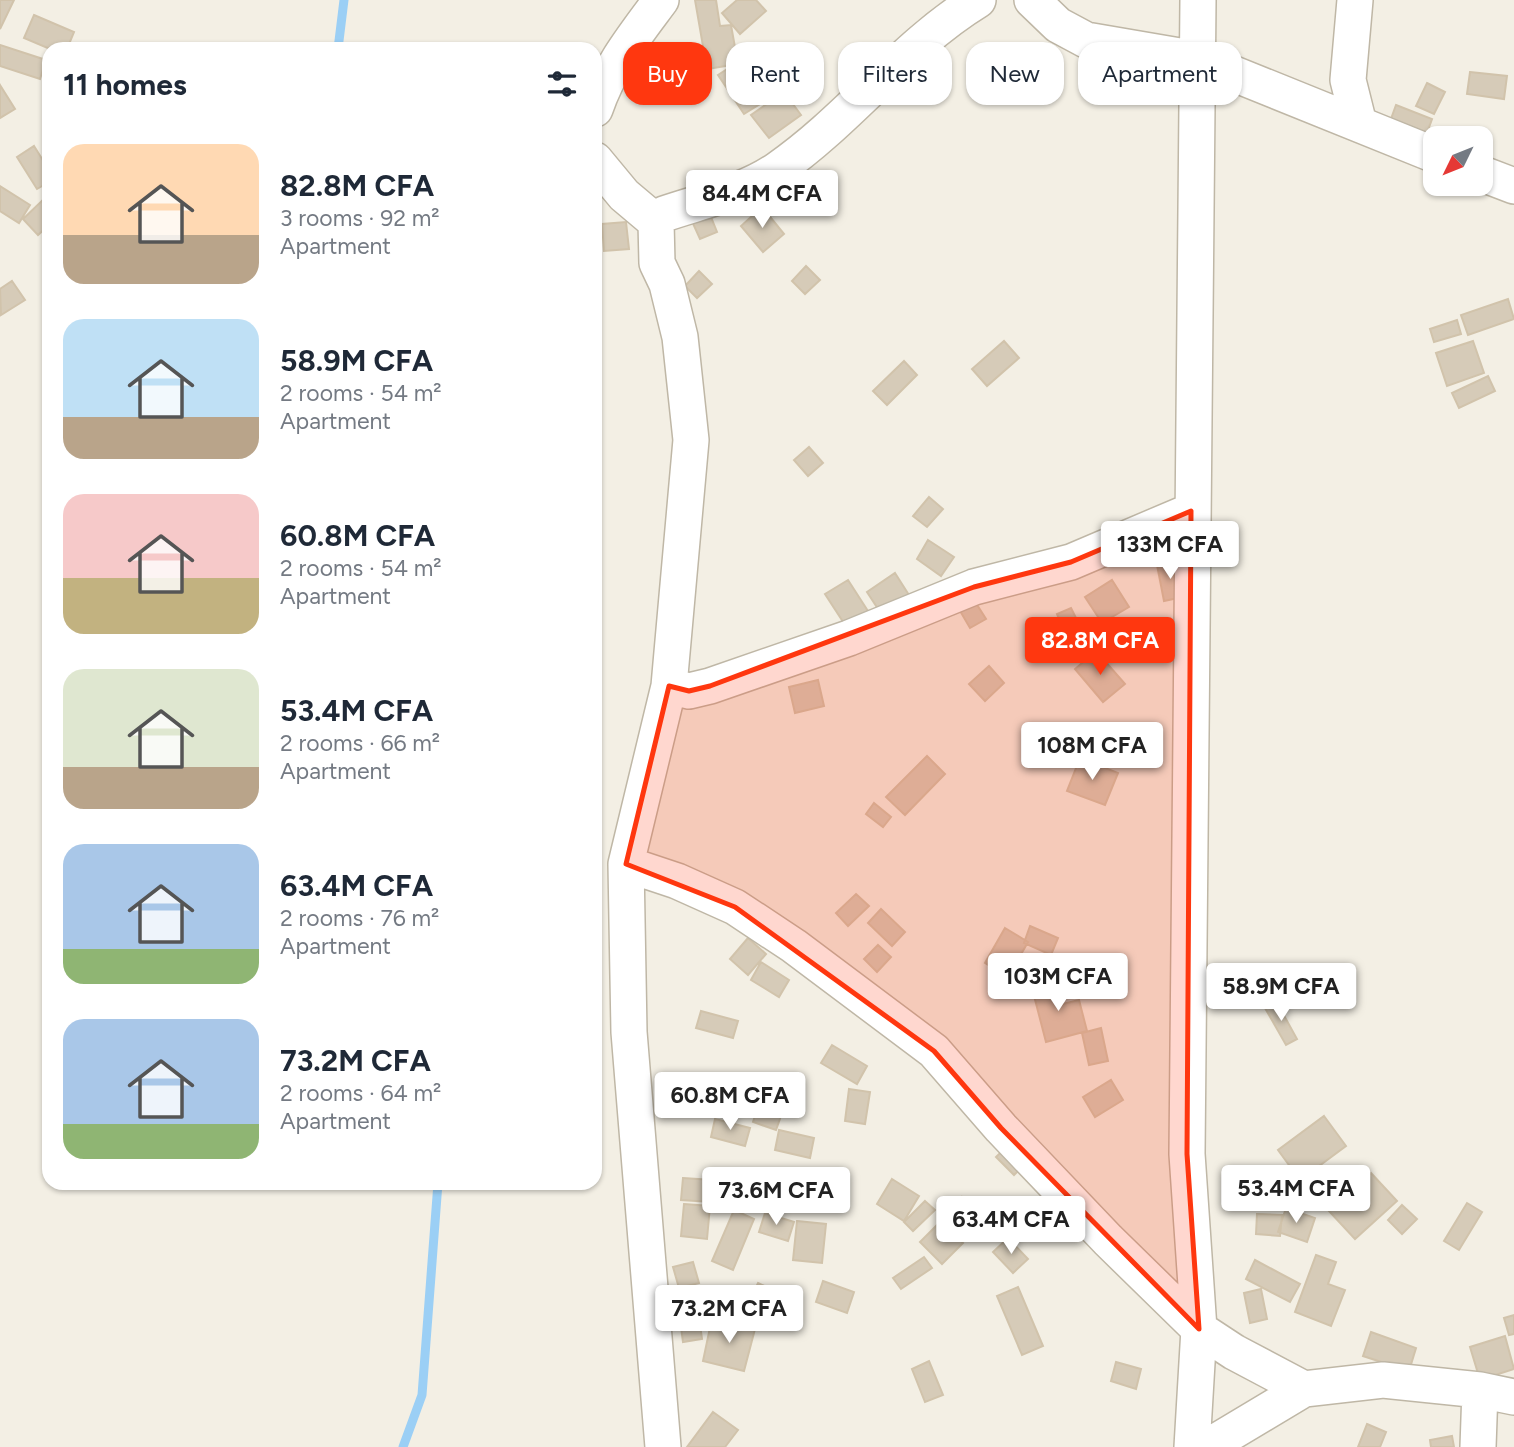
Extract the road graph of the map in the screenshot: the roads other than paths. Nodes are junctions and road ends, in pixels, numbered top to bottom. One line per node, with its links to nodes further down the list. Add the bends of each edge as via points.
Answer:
1 (661, 0): 9 (street, via 624,49)
2 (978, 0): 16 (street, via 951,17 825,133 777,170 756,183 664,214)
3 (1032, 0): 6 (street, via 1058,25)
4 (1198, 0): 7 (street)
5 (1355, 0): 11 (street, via 1348,80)
6 (1098, 42)
7 (1197, 42)
8 (1242, 77): 11 (street)
9 (602, 90)
10 (1196, 105): 17 (street)
11 (1359, 124): 12 (street)
12 (1423, 150)
13 (602, 168): 16 (street)
14 (1493, 178): 15 (street)
15 (1514, 186)
16 (656, 222): 18 (street, via 657,263 680,337 691,440)
17 (1191, 511): 18 (street, via 1060,566 974,587 849,638 710,686 689,691); 20 (street, via 1187,1154)
18 (669, 686): 19 (street)
19 (626, 864): 20 (street, via 735,907 934,1051 1001,1128); 24 (street, via 629,1032)
20 (1199, 1329): 21 (street); 25 (street)
21 (1304, 1389): 22 (street, via 1383,1380); 26 (street)
22 (1480, 1390): 23 (street); 27 (street)
23 (1514, 1397)
24 (663, 1447)
25 (1192, 1447)
26 (1207, 1447)
27 (1478, 1447)

